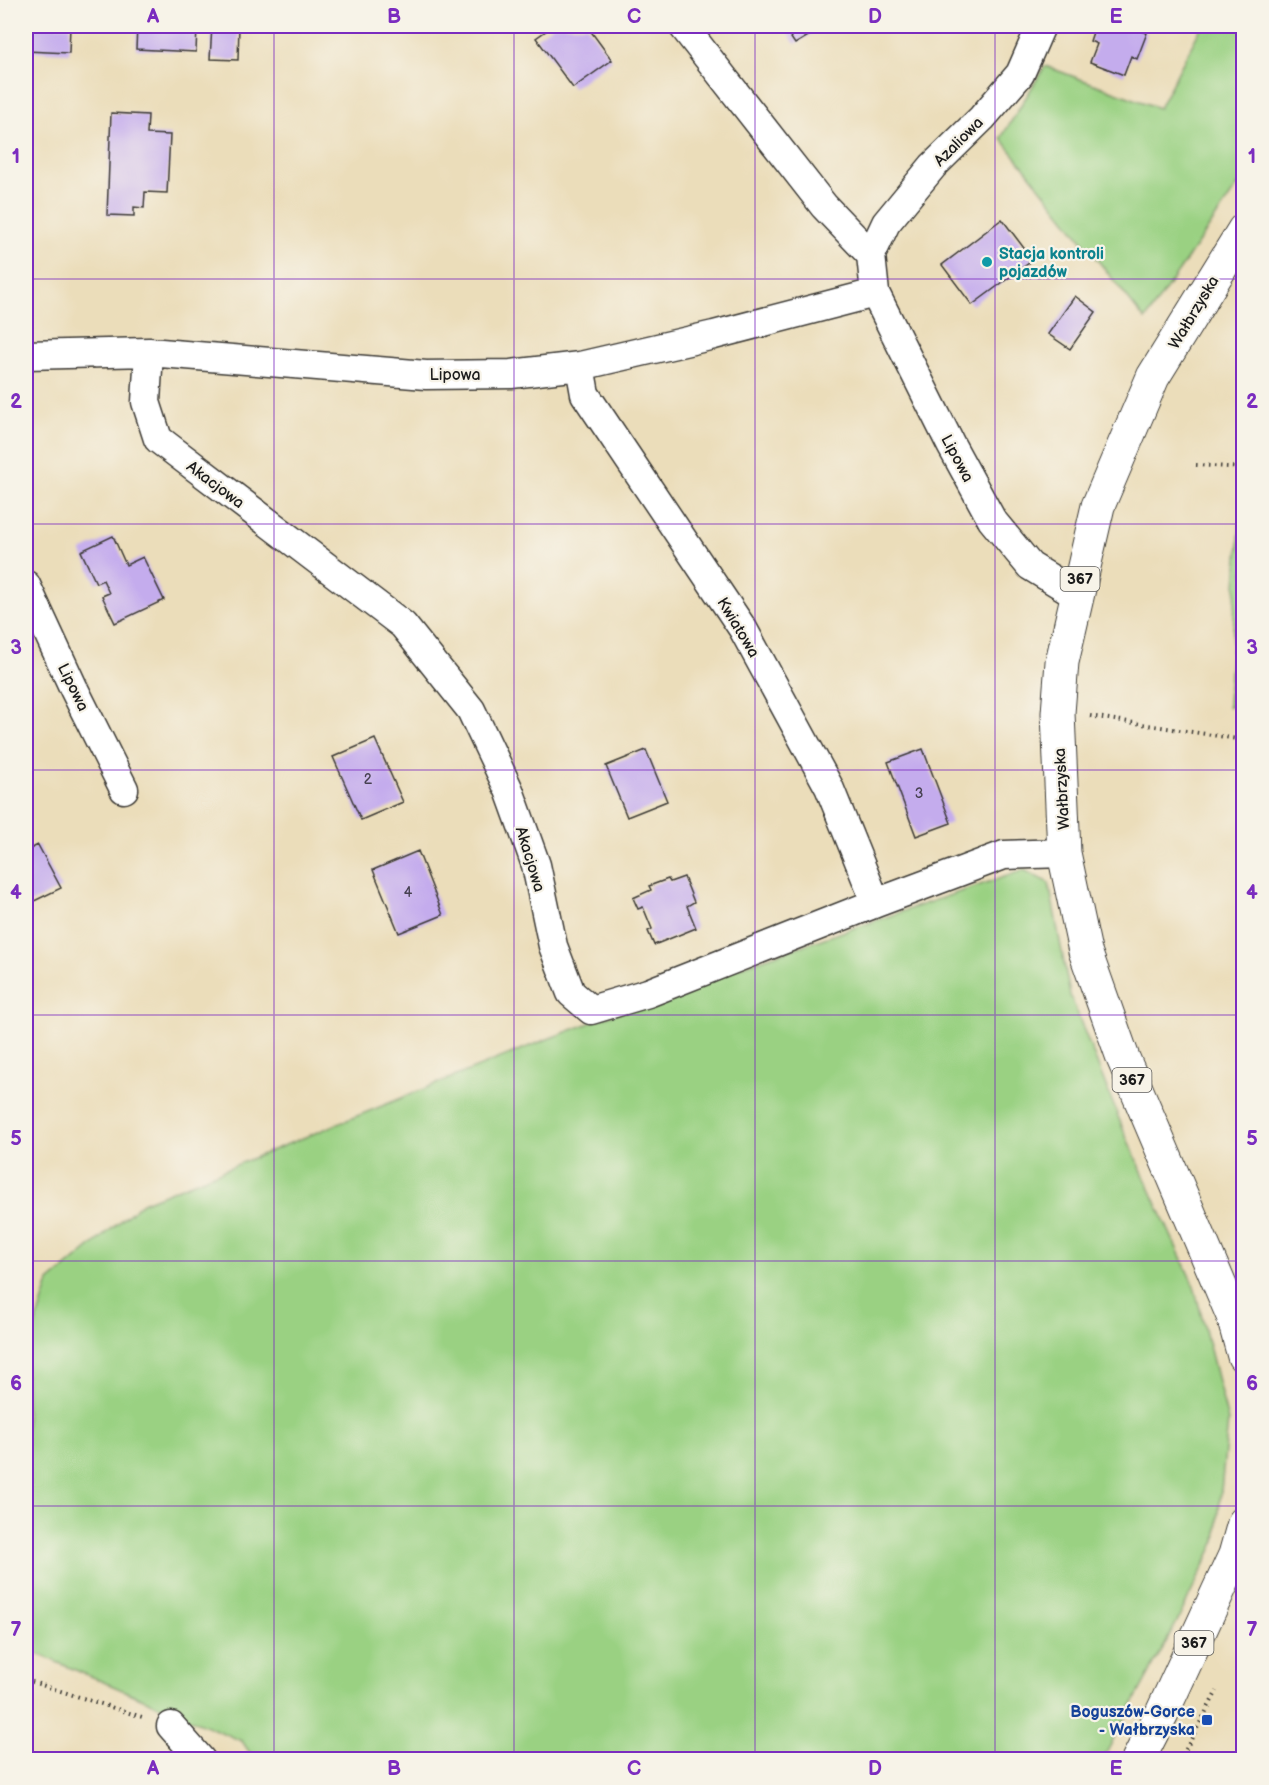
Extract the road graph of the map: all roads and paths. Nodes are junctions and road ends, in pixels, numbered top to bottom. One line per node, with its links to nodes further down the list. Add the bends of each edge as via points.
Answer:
1 (683, 26): 4 (street, via 824,206)
2 (1041, 26): 4 (street, Azaliowa, via 1020,74 885,223)
3 (1244, 230): 12 (main road, Wałbrzyska / 367, via 1153,377 1098,506)
4 (871, 255): 5 (street, Lipowa)
5 (876, 293): 8 (street, Lipowa); 12 (street, Lipowa, via 992,520 1029,566)
6 (149, 352): 7 (street, Lipowa); 8 (street, Lipowa, via 426,375 511,374); 17 (street, Akacjowa, via 146,402 158,439 403,625 471,710 509,790 536,865 553,946 570,993 591,1010 648,993)
7 (26, 355)
8 (580, 366): 17 (street, Kwiatowa, via 585,394 742,629 829,788)
9 (1196, 465): 10 (path)
10 (1244, 468)
11 (26, 585): 15 (street, Lipowa)
12 (1076, 594): 13 (main road, Wałbrzyska / 367, via 1062,662)
13 (1058, 713): 14 (path); 16 (main road, Wałbrzyska / 367)
14 (1244, 740)
15 (124, 789)
16 (1064, 853): 17 (street, Akacjowa, via 1004,855); 18 (main road, Wałbrzyska / 367, via 1085,951 1123,1058 1233,1316)
17 (876, 903)
18 (1244, 1356)
19 (1244, 1523): 24 (main road, 367, via 1235,1555)
20 (26, 1680): 22 (path)
21 (1217, 1691): 25 (path)
22 (171, 1726): 23 (street)
23 (201, 1760)
24 (1138, 1760)
25 (1180, 1760)

